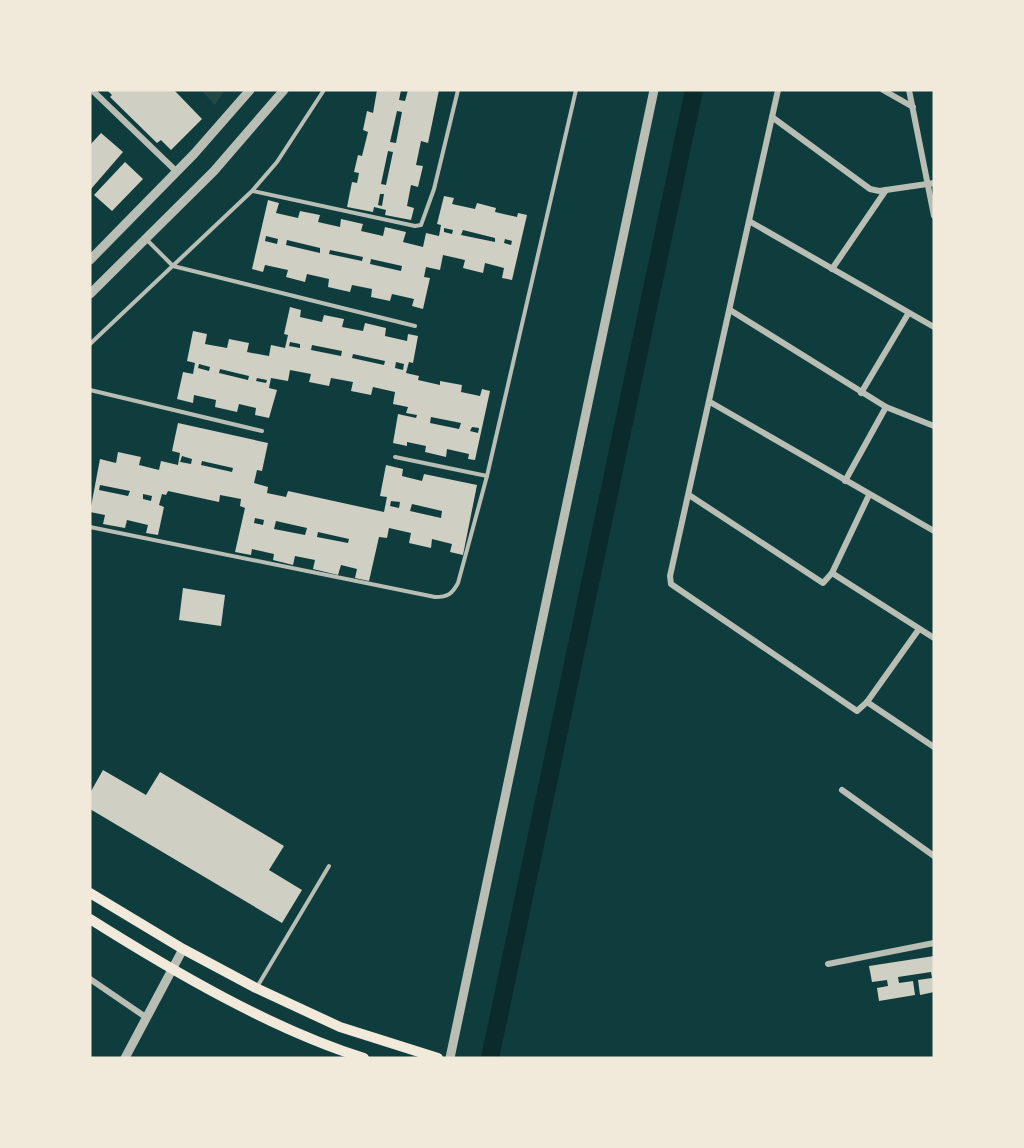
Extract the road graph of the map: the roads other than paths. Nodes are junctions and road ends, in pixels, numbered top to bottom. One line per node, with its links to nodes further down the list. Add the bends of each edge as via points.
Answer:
1 (92, 90): 13 (street)
2 (249, 90): 13 (street)
3 (284, 90): 19 (street, via 214,171)
4 (324, 90): 16 (lane, via 278,162)
5 (458, 90): 16 (lane, via 434,189 421,225)
6 (576, 90): 36 (lane)
7 (654, 90): 62 (street)
8 (778, 90): 12 (street)
9 (883, 90): 11 (street)
10 (909, 90): 11 (street)
11 (912, 107): 14 (street)
12 (772, 117): 15 (street, via 861,184); 18 (street)
13 (177, 172): 20 (street)
14 (931, 184): 15 (street); 17 (street)
15 (886, 190): 22 (street)
16 (252, 191): 21 (lane)
17 (934, 216)
18 (749, 221): 22 (street); 24 (street)
19 (146, 238): 21 (lane); 23 (street)
20 (90, 260)
21 (174, 266): 26 (lane); 28 (lane)
22 (832, 269): 25 (street)
23 (90, 294)
24 (730, 310): 30 (street); 31 (street)
25 (908, 314): 27 (street); 30 (street)
26 (415, 326)
27 (934, 327)
28 (90, 345)
29 (90, 390): 34 (lane)
30 (861, 393): 32 (street)
31 (710, 402): 37 (street); 38 (street)
32 (886, 407): 33 (street); 37 (street)
33 (934, 426)
34 (262, 431)
35 (395, 457): 36 (lane)
36 (487, 476): 40 (lane, via 458,583 446,597)
37 (845, 481): 39 (street)
38 (689, 495): 42 (street, via 819,581 826,582); 45 (street, via 671,584 854,710 859,711)
39 (869, 495): 41 (street); 42 (street)
40 (90, 527)
41 (934, 531)
42 (832, 573): 43 (street)
43 (919, 629): 44 (street); 45 (street)
44 (934, 638)
45 (867, 702): 46 (street)
46 (934, 747)
47 (842, 790): 48 (street)
48 (934, 856)
49 (329, 866): 57 (lane)
50 (90, 893): 53 (main road)
51 (90, 919): 55 (main road)
52 (934, 942): 54 (street)
53 (183, 949): 55 (street); 57 (main road)
54 (828, 964)
55 (173, 968): 58 (street); 60 (main road, via 327,1046)
56 (90, 979): 58 (street)
57 (256, 988): 61 (main road, via 340,1028)
58 (147, 1018): 59 (street)
59 (125, 1058)
60 (364, 1058)
61 (438, 1058)
62 (450, 1058)

